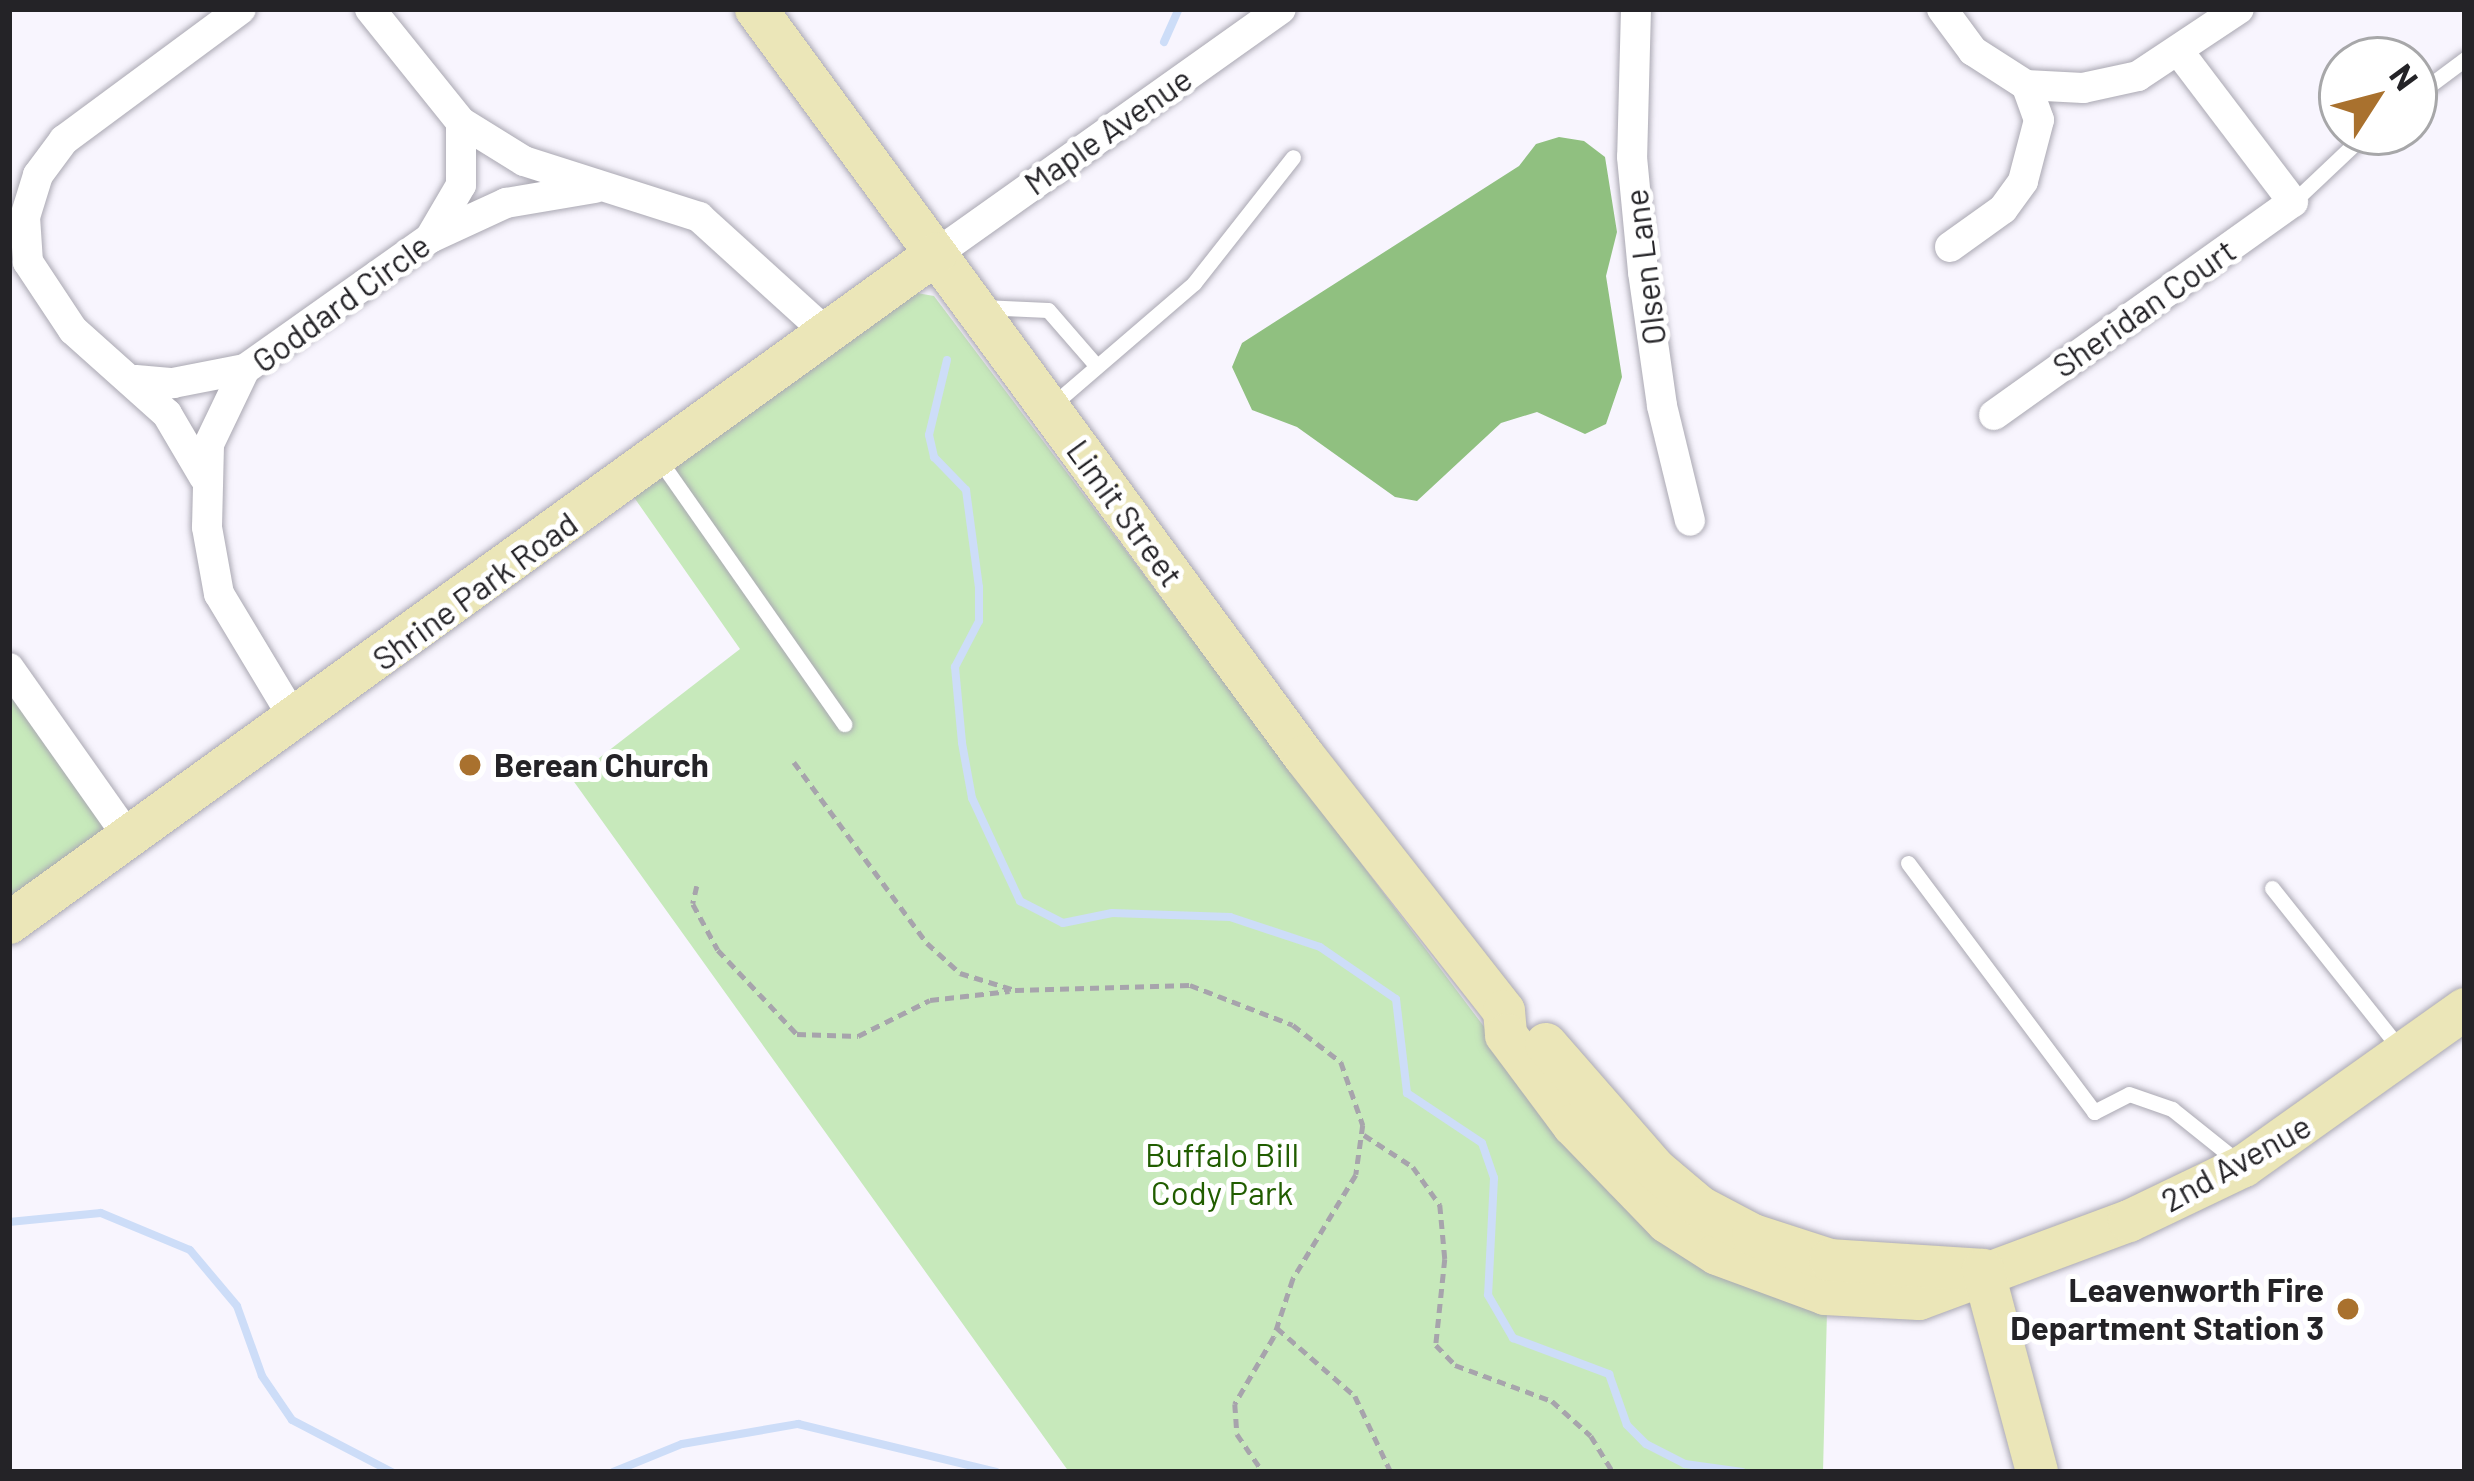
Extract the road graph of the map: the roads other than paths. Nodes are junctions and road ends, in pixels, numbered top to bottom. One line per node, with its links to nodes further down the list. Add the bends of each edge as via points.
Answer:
1 (241, 9): 24 (street, via 64,140 38,175 25,217 28,262 73,330)
2 (373, 9): 12 (street)
3 (756, 9): 19 (street, Limit Street)
4 (1281, 9): 19 (street, Maple Avenue)
5 (1636, 9): 29 (street, Olsen Lane, via 1632,157 1643,272 1662,406)
6 (1942, 9): 11 (street, via 1973,51)
7 (2239, 9): 8 (street)
8 (2179, 52): 11 (street, via 2138,76 2083,88); 16 (street)
9 (2465, 59): 10 (lane)
10 (2438, 79)
11 (2026, 85): 18 (street, via 2038,120 2037,151 2023,181 2003,209)
12 (460, 122): 15 (street, Goddard Circle, via 524,161); 17 (street, via 461,185)
13 (2342, 156): 16 (lane)
14 (1293, 157): 22 (lane, via 1194,283)
15 (595, 188): 17 (street, Goddard Circle, via 506,202); 21 (street, Goddard Circle, via 631,190 698,217)
16 (2293, 202): 26 (street, Sheridan Court)
17 (430, 238): 23 (street, Goddard Circle)
18 (1950, 247)
19 (936, 254): 20 (street, Limit Street); 21 (street, Shrine Park Road)
20 (973, 308): 22 (lane, via 1048,310); 25 (street, Limit Street)
21 (827, 333): 27 (street, Shrine Park Road)
22 (1094, 363): 25 (lane)
23 (245, 369): 24 (street, via 173,383); 28 (street, Goddard Circle, via 208,444)
24 (136, 380): 28 (street)
25 (1048, 409): 40 (street, Limit Street, via 1504,1011 1506,1035 1619,1178 1717,1254 1825,1294 1919,1299)
26 (1994, 415)
27 (658, 458): 31 (street, Shrine Park Road); 32 (lane)
28 (204, 477): 31 (street, Goddard Circle, via 219,593)
29 (1690, 521)
30 (9, 668): 33 (street)
31 (296, 722): 33 (street, Shrine Park Road)
32 (844, 724)
33 (129, 838): 36 (street, Shrine Park Road)
34 (1908, 863): 39 (lane, via 2094,1112 2129,1094 2172,1109)
35 (2272, 888): 38 (lane)
36 (9, 922)
37 (2460, 1024): 38 (street, 2nd Avenue)
38 (2405, 1055): 39 (street, 2nd Avenue)
39 (2244, 1166): 40 (street, 2nd Avenue, via 2129,1221)
40 (1983, 1270): 41 (street)
41 (2037, 1472)

